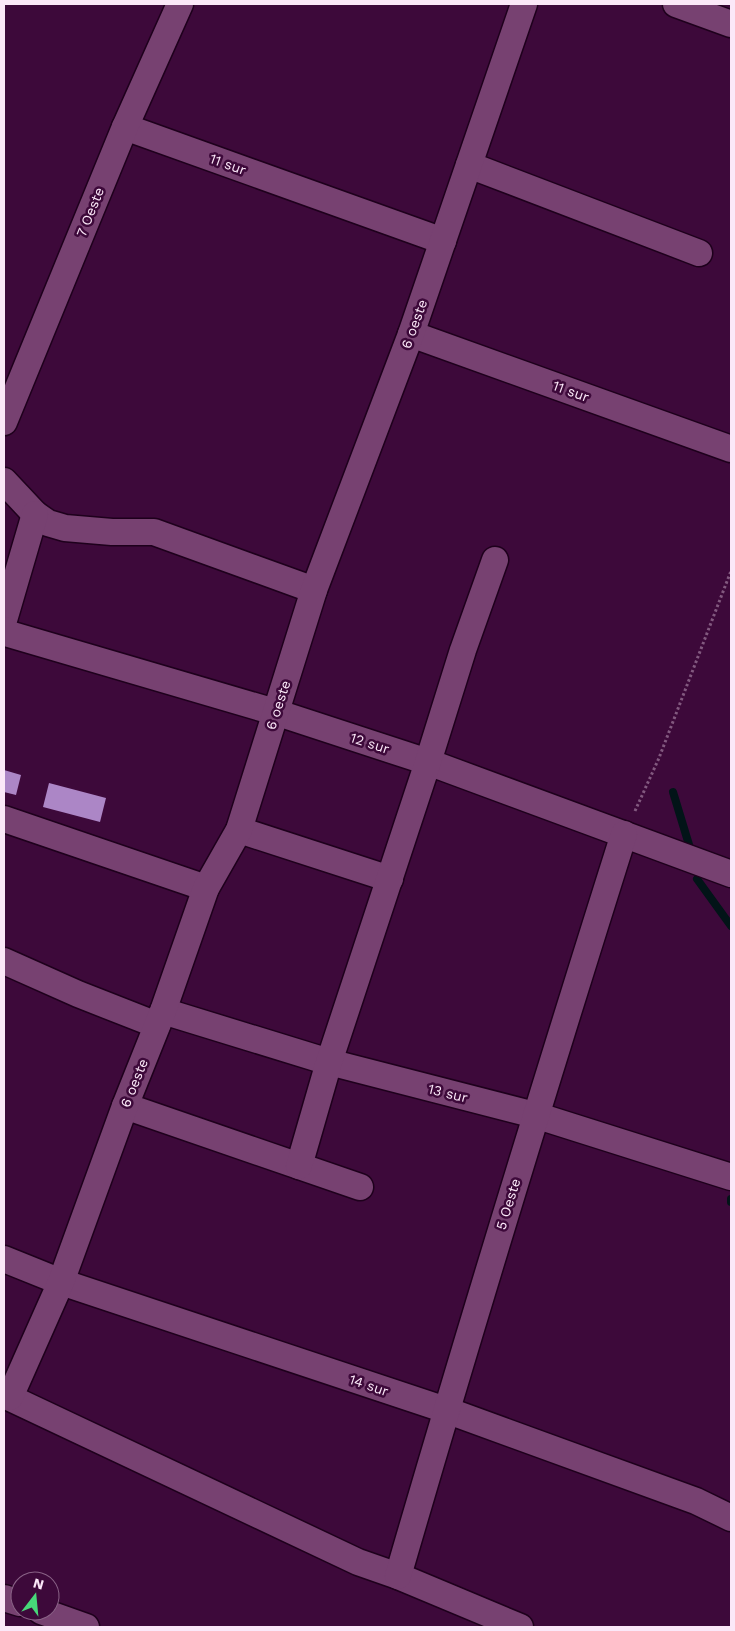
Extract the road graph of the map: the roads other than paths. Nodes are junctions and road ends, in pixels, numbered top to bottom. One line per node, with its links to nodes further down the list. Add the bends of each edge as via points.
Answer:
1 (180, 4): 5 (street, 7 Oeste)
2 (524, 4): 6 (street, 6 oeste)
3 (676, 4): 4 (street)
4 (731, 24)
5 (125, 127): 7 (street, 11 sur); 10 (street, 7 Oeste)
6 (469, 165): 7 (street, 6 oeste); 8 (street)
7 (443, 241): 9 (street, 6 oeste)
8 (699, 253)
9 (411, 334): 11 (street, 11 sur); 15 (street, 6 oeste)
10 (4, 422)
11 (731, 449)
12 (4, 480): 13 (street)
13 (35, 514): 15 (street, via 48,523 65,528 154,532); 16 (street)
14 (495, 560): 19 (street)
15 (314, 590): 18 (street, 6 oeste)
16 (4, 620)
17 (4, 630): 18 (street, 12 sur)
18 (275, 712): 19 (street, 12 sur); 21 (street, 6 oeste)
19 (428, 762): 22 (street, 12 sur); 24 (street)
20 (4, 819): 25 (street)
21 (239, 830): 24 (street); 25 (street, 6 oeste)
22 (624, 834): 23 (street, 12 sur); 30 (street, 5 Oeste)
23 (731, 874)
24 (390, 878): 28 (street)
25 (206, 888): 27 (street, 6 oeste)
26 (4, 961): 27 (street, 13 sur, via 78,994)
27 (160, 1018): 28 (street, 13 sur); 29 (street, 6 oeste)
28 (328, 1062): 30 (street, 13 sur); 31 (street)
29 (125, 1106): 31 (street); 35 (street, 6 oeste)
30 (535, 1115): 32 (street, 13 sur); 37 (street, 5 Oeste)
31 (298, 1166): 33 (street)
32 (731, 1177)
33 (360, 1187)
34 (4, 1259): 35 (street, 14 sur)
35 (61, 1282): 36 (street, 6 oeste); 37 (street, 14 sur)
36 (7, 1396): 39 (street, via 358,1562)
37 (446, 1410): 38 (street, 14 sur, via 696,1501); 39 (street, 5 Oeste)
38 (731, 1518)
39 (398, 1576): 42 (street)
40 (60, 1618): 41 (street)
41 (86, 1627)
42 (520, 1627)

